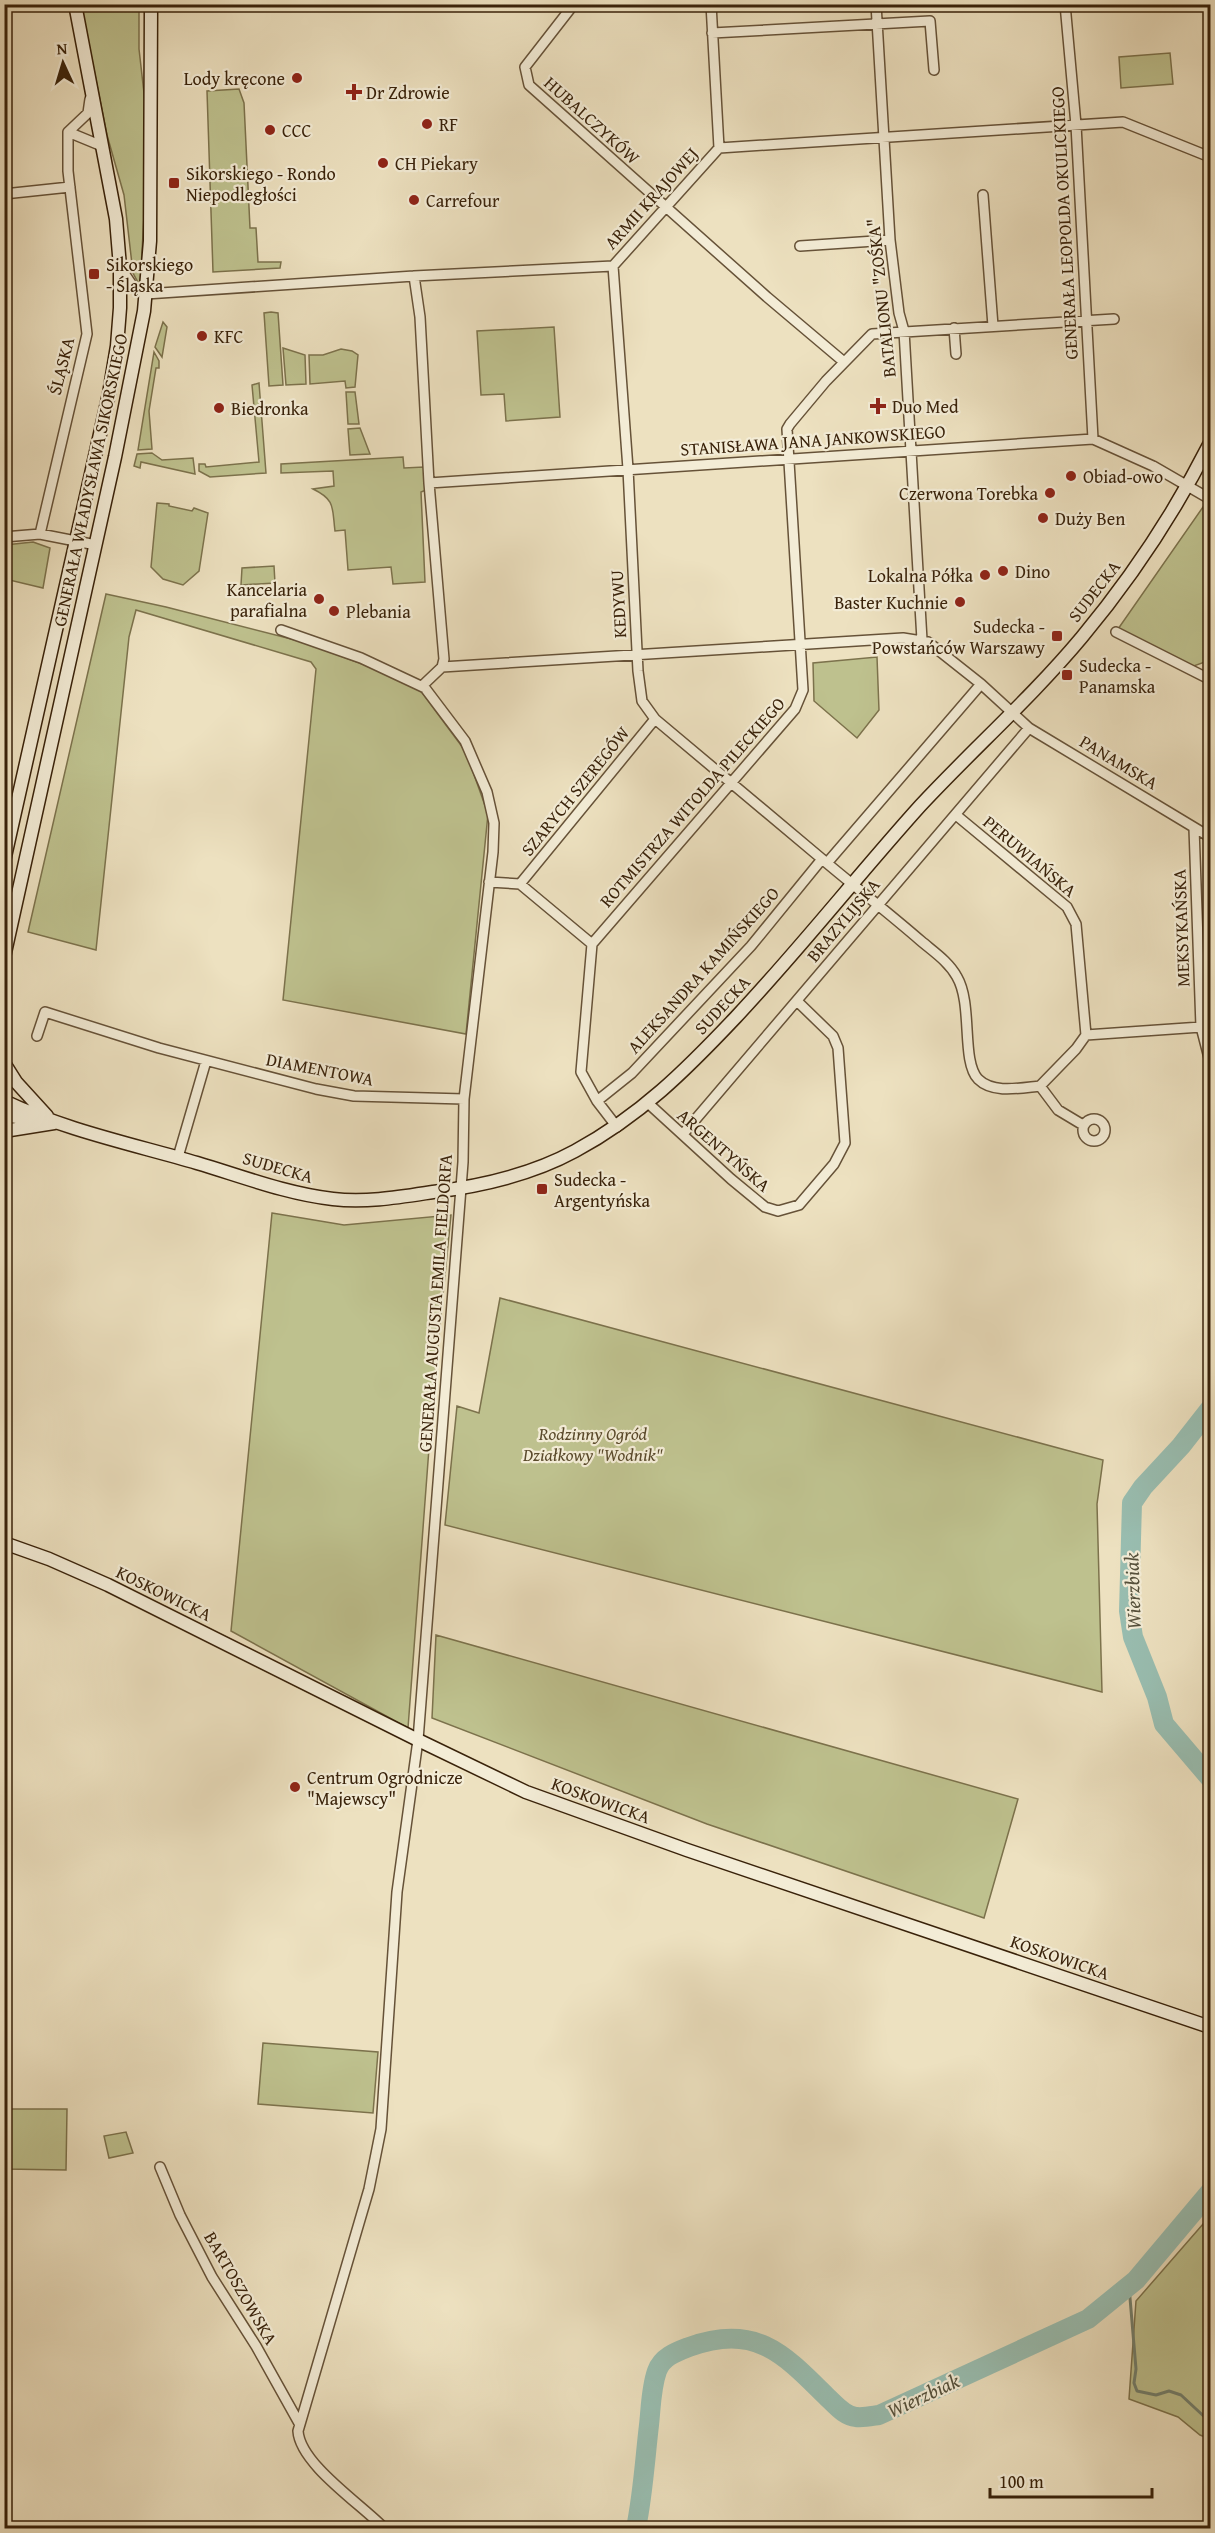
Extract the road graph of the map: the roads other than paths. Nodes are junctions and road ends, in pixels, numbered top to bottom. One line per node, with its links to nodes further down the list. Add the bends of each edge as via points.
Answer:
1 (75, 4): 10 (street, GENERAŁA WŁADYSŁAWA SIKORSKIEGO)
2 (151, 4): 26 (street, GENERAŁA WŁADYSŁAWA SIKORSKIEGO, via 150,241)
3 (574, 4): 20 (street, HUBALCZYKÓW, via 525,67 529,85)
4 (711, 4): 8 (street)
5 (876, 4): 7 (street, BATALIONU "ZOŚKA")
6 (1065, 4): 11 (street, GENERAŁA LEOPOLDA OKULICKIEGO)
7 (878, 24): 8 (street); 9 (street, via 930,21); 13 (street, BATALIONU "ZOŚKA")
8 (712, 33): 15 (street)
9 (934, 70)
10 (91, 86): 12 (street, via 88,113); 14 (street, GENERAŁA WŁADYSŁAWA SIKORSKIEGO)
11 (1076, 125): 13 (street, ARMII KRAJOWEJ); 16 (street, ARMII KRAJOWEJ, via 1123,122); 28 (street, GENERAŁA LEOPOLDA OKULICKIEGO)
12 (68, 132): 14 (street); 17 (street, ŚLĄSKA)
13 (884, 138): 15 (street, ARMII KRAJOWEJ); 21 (street, BATALIONU "ZOŚKA")
14 (102, 146): 24 (street, GENERAŁA WŁADYSŁAWA SIKORSKIEGO, via 116,219)
15 (719, 148): 20 (street, ARMII KRAJOWEJ)
16 (1210, 157)
17 (70, 187): 18 (street); 42 (street, ŚLĄSKA, via 87,334)
18 (4, 194)
19 (983, 195): 29 (street)
20 (665, 207): 23 (street, ARMII KRAJOWEJ); 33 (street, HUBALCZYKÓW)
21 (890, 240): 22 (street); 31 (street, BATALIONU "ZOŚKA")
22 (800, 246)
23 (612, 266): 25 (street, ARMII KRAJOWEJ); 38 (street, KEDYWU)
24 (120, 267): 26 (street, via 132,285); 44 (street, GENERAŁA WŁADYSŁAWA SIKORSKIEGO, via 117,346)
25 (414, 276): 26 (street, ARMII KRAJOWEJ); 39 (street, via 420,316)
26 (146, 294): 45 (street, GENERAŁA WŁADYSŁAWA SIKORSKIEGO, via 132,383)
27 (1114, 319): 28 (street, ROTMISTRZA WITOLDA PILECKIEGO)
28 (1086, 321): 29 (street, ROTMISTRZA WITOLDA PILECKIEGO); 34 (street, GENERAŁA LEOPOLDA OKULICKIEGO)
29 (993, 326): 30 (street, ROTMISTRZA WITOLDA PILECKIEGO)
30 (954, 328): 31 (street, ROTMISTRZA WITOLDA PILECKIEGO); 32 (street)
31 (904, 331): 33 (street, ROTMISTRZA WITOLDA PILECKIEGO, via 872,334); 36 (street, BATALIONU "ZOŚKA")
32 (956, 354)
33 (844, 362): 37 (street, ROTMISTRZA WITOLDA PILECKIEGO, via 787,429)
34 (1094, 439): 36 (street, STANISŁAWA JANA JANKOWSKIEGO); 40 (street, STANISŁAWA JANA JANKOWSKIEGO)
35 (1210, 443): 40 (street, SUDECKA)
36 (910, 450): 37 (street, STANISŁAWA JANA JANKOWSKIEGO); 48 (street, BATALIONU "ZOŚKA")
37 (790, 459): 38 (street, STANISŁAWA JANA JANKOWSKIEGO); 49 (street, ROTMISTRZA WITOLDA PILECKIEGO)
38 (628, 469): 39 (street, STANISŁAWA JANA JANKOWSKIEGO); 50 (street, KEDYWU)
39 (429, 483): 51 (street)
40 (1188, 486): 41 (street, STANISŁAWA JANA JANKOWSKIEGO); 55 (street, SUDECKA, via 1102,611)
41 (1210, 500)
42 (40, 534): 43 (street); 44 (street)
43 (4, 537)
44 (76, 541): 45 (street); 62 (street, GENERAŁA WŁADYSŁAWA SIKORSKIEGO)
45 (96, 545): 69 (street, GENERAŁA WŁADYSŁAWA SIKORSKIEGO)
46 (281, 630): 54 (street, GENERAŁA AUGUSTA EMILA FIELDORFA, via 361,658)
47 (1116, 632): 52 (street)
48 (922, 640): 49 (street); 53 (street, PANAMSKA)
49 (800, 646): 50 (street); 58 (street, ROTMISTRZA WITOLDA PILECKIEGO, via 801,699)
50 (638, 656): 51 (street); 56 (street, KEDYWU, via 640,693)
51 (442, 668): 54 (street)
52 (1210, 678)
53 (981, 684): 55 (street, PANAMSKA); 63 (street, ALEKSANDRA KAMIŃSKIEGO)
54 (422, 686): 64 (street, GENERAŁA AUGUSTA EMILA FIELDORFA, via 465,741 487,792 494,823)
55 (1012, 712): 57 (street, PANAMSKA); 66 (street, SUDECKA)
56 (655, 719): 58 (street, KEDYWU); 65 (street, SZARYCH SZEREGÓW)
57 (1029, 728): 59 (street, BRAZYLIJSKA); 60 (street, PANAMSKA)
58 (731, 782): 63 (street, KEDYWU); 68 (street, ROTMISTRZA WITOLDA PILECKIEGO)
59 (956, 815): 67 (street, BRAZYLIJSKA); 74 (street, PERUWIAŃSKA, via 1067,907 1076,924)
60 (1194, 828): 61 (street, PANAMSKA); 71 (street, MEKSYKAŃSKA)
61 (1210, 837)
62 (4, 861)
63 (824, 861): 66 (street); 82 (street, ALEKSANDRA KAMIŃSKIEGO, via 632,1073)
64 (489, 882): 65 (street); 80 (street, GENERAŁA AUGUSTA EMILA FIELDORFA)
65 (520, 884): 68 (street)
66 (852, 885): 67 (street); 83 (street, SUDECKA, via 748,1004)
67 (878, 905): 72 (street, BRAZYLIJSKA); 79 (street, via 957,976 966,995 974,1074 989,1087)
68 (592, 944): 82 (street, via 582,1072)
69 (4, 957)
70 (1210, 975): 71 (street)
71 (1199, 976): 73 (street, MEKSYKAŃSKA)
72 (798, 1002): 89 (street, BRAZYLIJSKA); 89 (street, ARGENTYŃSKA, via 832,1035 838,1048 845,1143 799,1205 778,1211 765,1207)
73 (1201, 1027): 74 (street); 76 (street, MEKSYKAŃSKA)
74 (1086, 1035): 79 (street)
75 (37, 1036): 77 (street, DIAMENTOWA, via 45,1012)
76 (1209, 1058)
77 (206, 1061): 80 (street, DIAMENTOWA, via 354,1096); 90 (street)
78 (4, 1063): 85 (street, via 16,1082)
79 (1040, 1086): 86 (street, via 1058,1110)
80 (464, 1099): 91 (street, GENERAŁA AUGUSTA EMILA FIELDORFA)
81 (4, 1101): 85 (street, SUDECKA)
82 (597, 1101): 87 (street)
83 (649, 1104): 87 (street, SUDECKA); 89 (street, ARGENTYŃSKA)
84 (4, 1115): 85 (street, SUDECKA)
85 (55, 1123): 88 (street); 90 (street, SUDECKA)
86 (1083, 1125)
87 (617, 1127): 91 (street, SUDECKA, via 573,1152 511,1178)
88 (4, 1131)
89 (683, 1134)
90 (178, 1157): 91 (street, SUDECKA, via 336,1199 390,1198)
91 (460, 1189): 93 (street, GENERAŁA AUGUSTA EMILA FIELDORFA)
92 (4, 1544): 93 (street, KOSKOWICKA, via 108,1585)
93 (418, 1740): 94 (street, KOSKOWICKA, via 526,1792 638,1833); 96 (street, GENERAŁA AUGUSTA EMILA FIELDORFA, via 397,1892 381,2129 369,2189)
94 (1210, 2027)
95 (160, 2167): 96 (street, BARTOSZOWSKA, via 212,2277)
96 (299, 2423): 97 (street, via 298,2441 311,2460)
97 (384, 2529)

